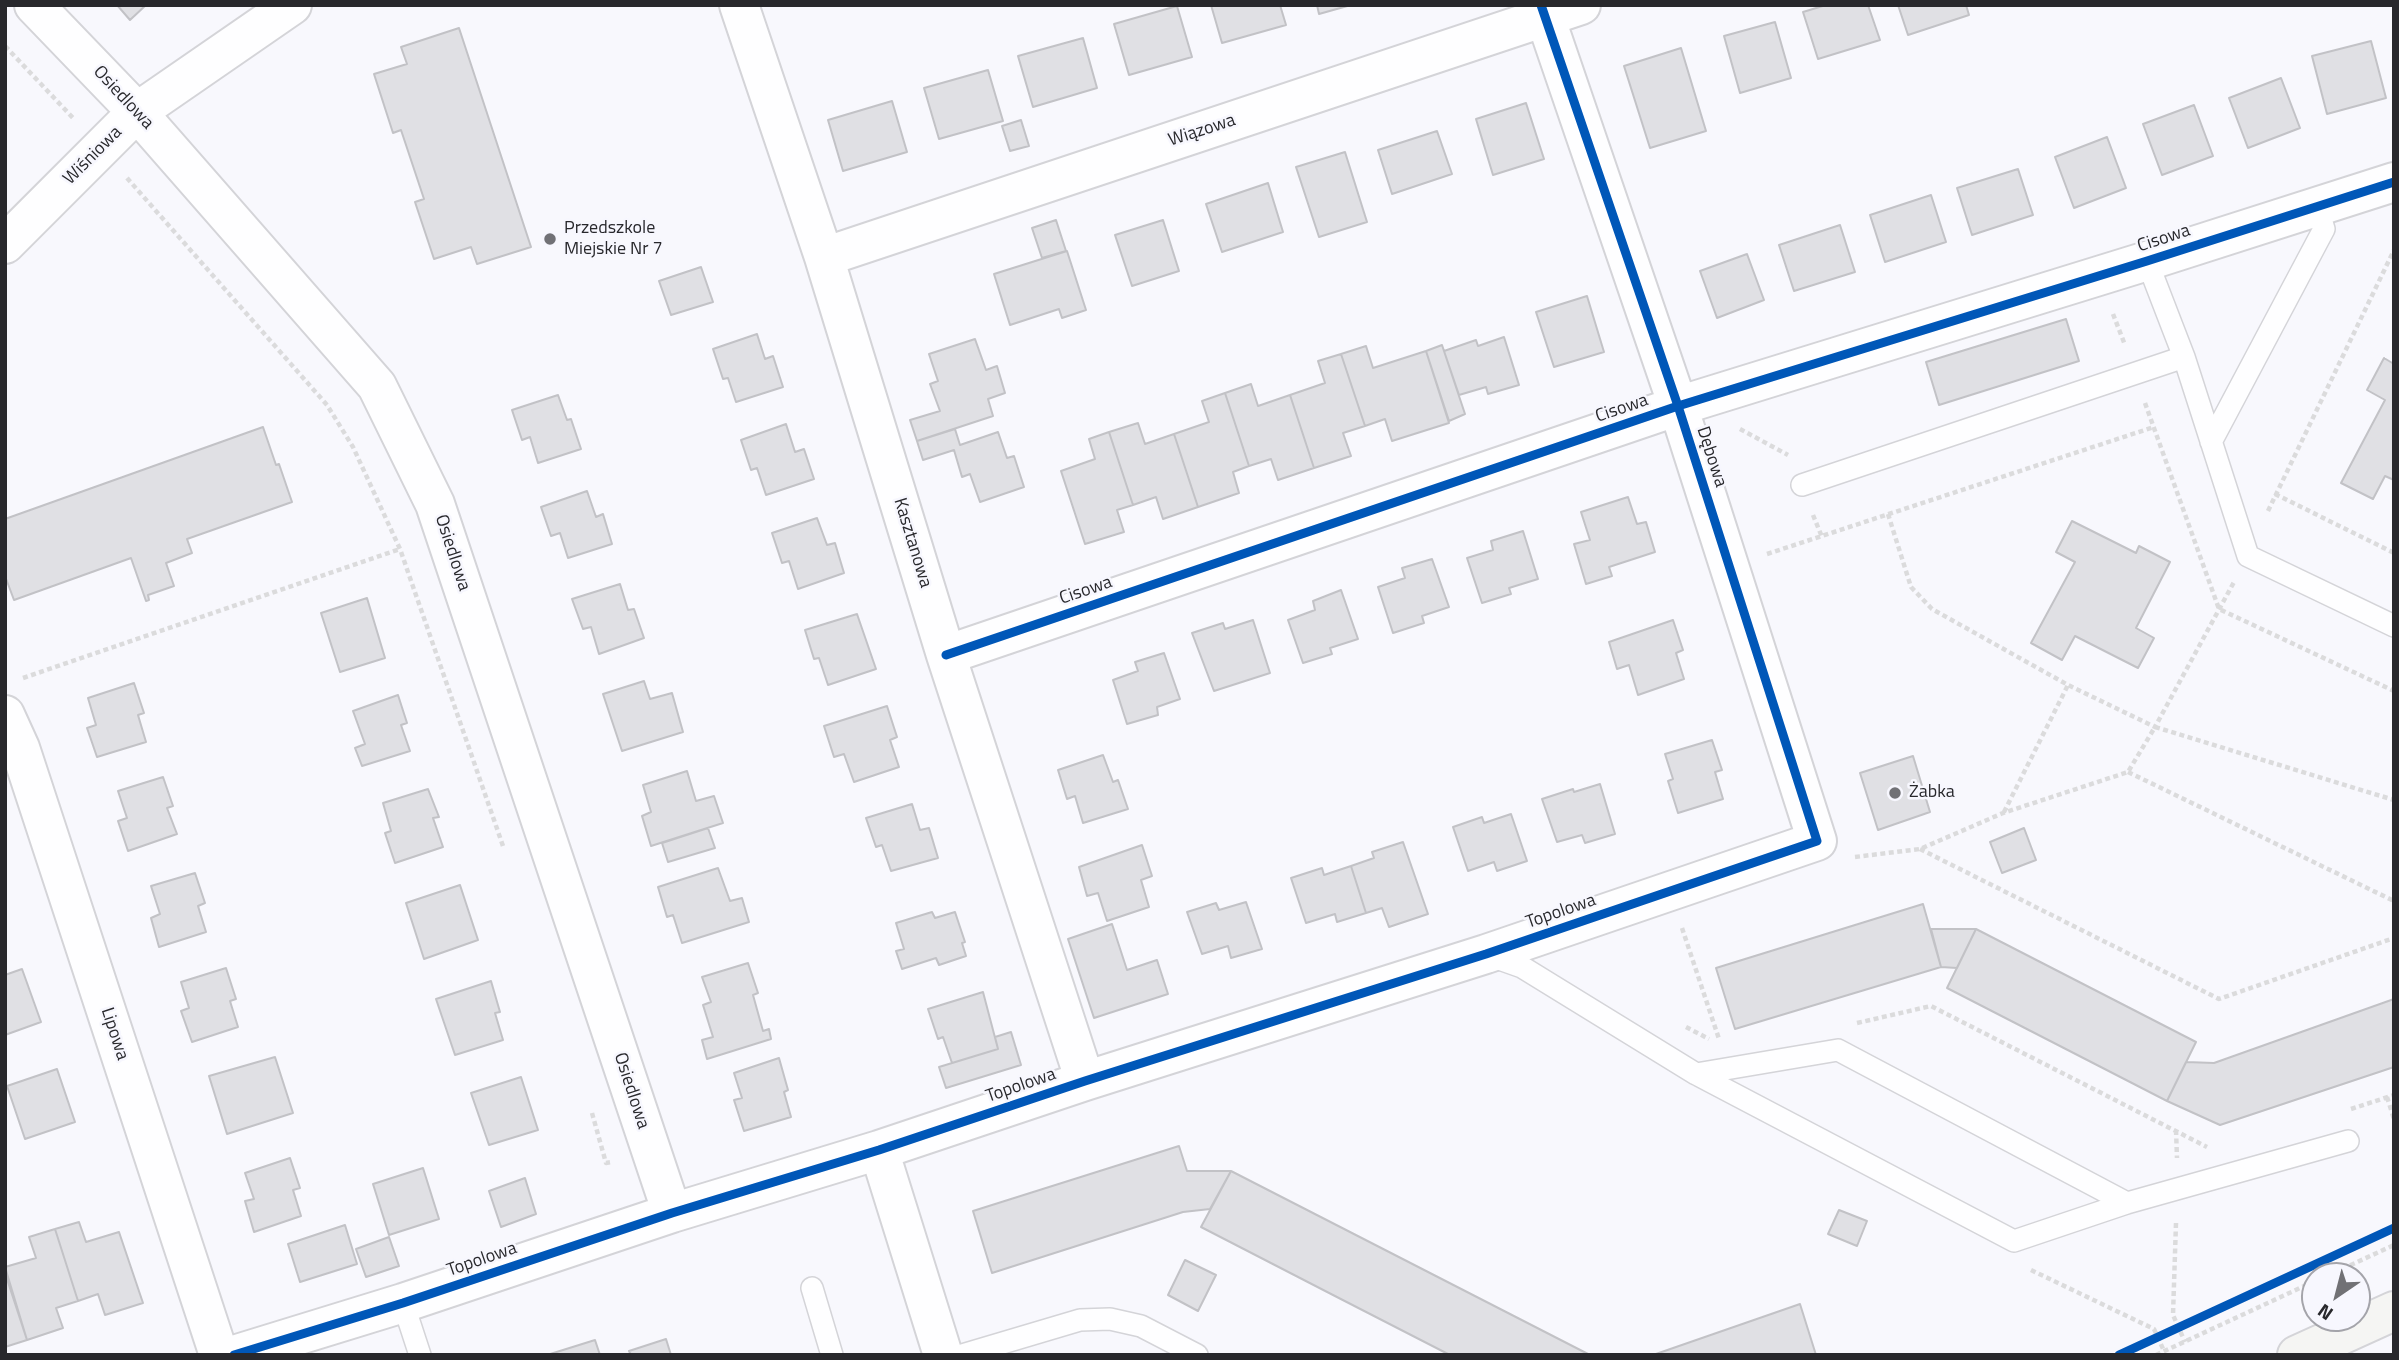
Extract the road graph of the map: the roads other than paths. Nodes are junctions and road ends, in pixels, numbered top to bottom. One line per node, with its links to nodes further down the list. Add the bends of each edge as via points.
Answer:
1 (34, 5): 6 (street, Osiedlowa)
2 (292, 5): 6 (street, Wiśniowa)
3 (739, 5): 10 (street, Kasztanowa)
4 (1581, 5): 5 (street, Wiązowa)
5 (1543, 11): 10 (street, Wiązowa); 13 (street, Dębowa)
6 (137, 112): 9 (street, Wiśniowa); 26 (street, Osiedlowa, via 377,386 435,503)
7 (2394, 182): 8 (street, Cisowa)
8 (2317, 206): 11 (street, Cisowa); 14 (lane, via 2324,229)
9 (5, 244)
10 (824, 257): 17 (street, Kasztanowa)
11 (2147, 261): 12 (lane); 13 (street, Cisowa)
12 (2184, 357): 14 (lane); 15 (lane)
13 (1678, 406): 17 (street, Cisowa); 19 (street, Dębowa)
14 (2211, 442): 16 (lane, via 2248,556)
15 (1802, 485)
16 (2394, 626)
17 (946, 655): 22 (street, Kasztanowa)
18 (5, 715): 30 (street, Lipowa, via 20,748)
19 (1830, 851): 20 (street, Topolowa)
20 (1486, 954): 21 (lane, via 1522,967); 22 (street, Topolowa)
21 (1696, 1074): 25 (lane, via 1838,1050); 25 (lane, via 2014,1241)
22 (1085, 1081): 24 (street, Topolowa)
23 (2348, 1141): 25 (lane)
24 (879, 1150): 26 (street, Topolowa); 34 (street)
25 (2127, 1203)
26 (672, 1213): 28 (street, Topolowa)
27 (812, 1288): 33 (lane)
28 (403, 1303): 31 (street, Topolowa); 32 (lane)
29 (2394, 1311): 37 (main road)
30 (219, 1355)
31 (234, 1355)
32 (420, 1355)
33 (832, 1355)
34 (943, 1355)
35 (962, 1355): 36 (lane, via 1080,1320 1110,1319 1140,1326)
36 (1197, 1355)
37 (2297, 1355)

